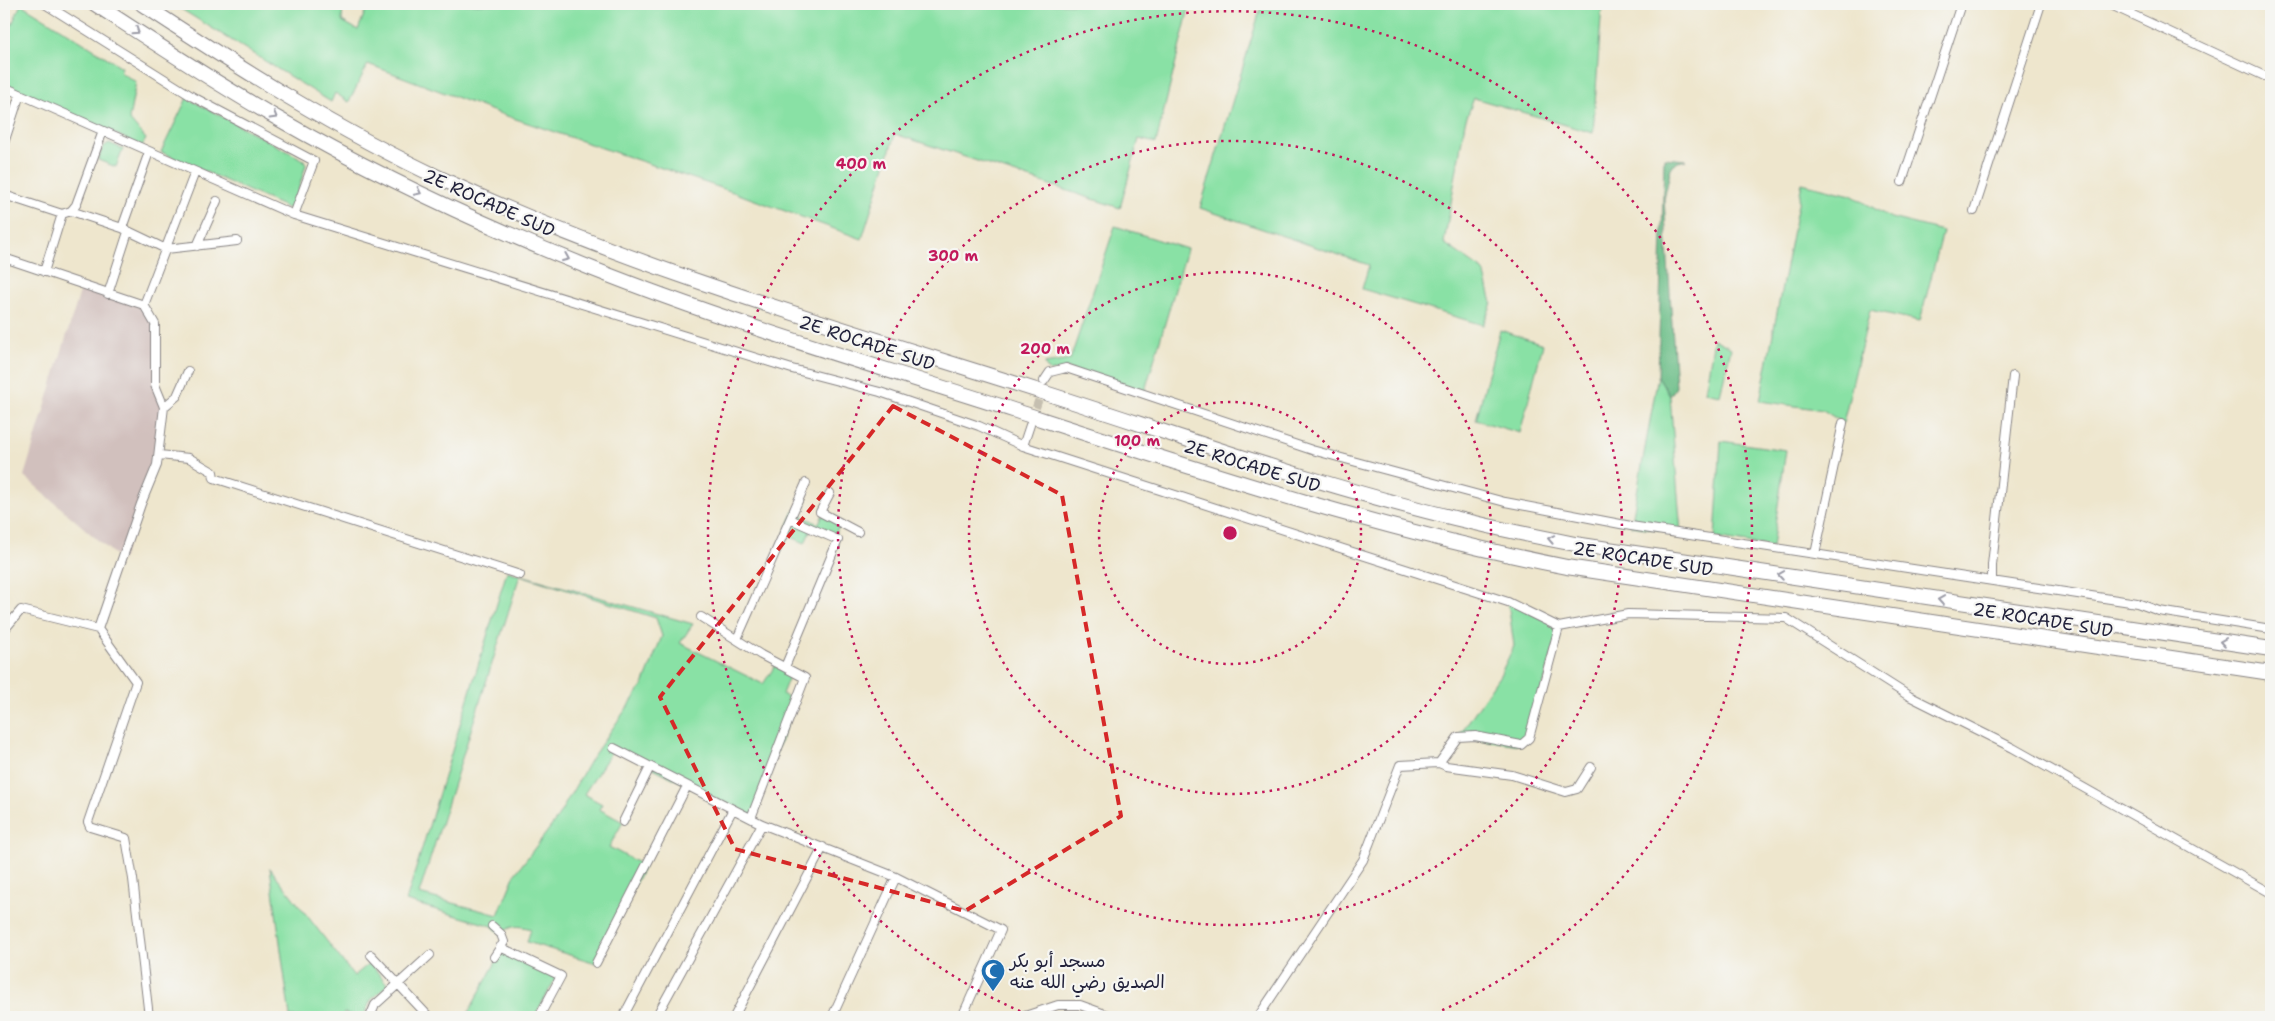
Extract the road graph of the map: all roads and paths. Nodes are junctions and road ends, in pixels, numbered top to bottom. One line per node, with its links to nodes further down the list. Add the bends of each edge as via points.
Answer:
1 (44, 4): 20 (street, via 193,97 314,161)
2 (95, 4): 54 (highway, 2E ROCADE SUD, one-way to 54, via 214,80 330,148 441,203 592,269 714,314 1312,505 1464,546 1594,572)
3 (142, 4): 52 (highway, 2E ROCADE SUD, one-way to 3, via 1575,544 1484,526 1348,488 779,309 591,243 491,202 358,137 276,90)
4 (1960, 4): 14 (street)
5 (2041, 4): 18 (street)
6 (2109, 4): 7 (street)
7 (2271, 79)
8 (4, 86): 9 (street)
9 (20, 94): 10 (street); 11 (street)
10 (103, 131): 12 (street); 17 (street)
11 (4, 143)
12 (149, 152): 13 (street); 21 (street)
13 (195, 172): 20 (street); 24 (street)
14 (1902, 182)
15 (4, 195): 19 (street)
16 (217, 201): 23 (street)
17 (71, 211): 19 (street); 21 (street)
18 (1974, 211)
19 (62, 214): 26 (street)
20 (294, 215): 35 (street, via 792,369 880,392 979,426)
21 (125, 230): 24 (street); 27 (street)
22 (237, 241): 23 (street)
23 (197, 246): 24 (street)
24 (166, 249): 28 (street)
25 (4, 258): 26 (street)
26 (44, 272): 27 (street)
27 (108, 294): 28 (street)
28 (144, 305): 32 (street, via 155,324 155,385)
29 (188, 371): 32 (street, via 177,396)
30 (2013, 376): 45 (street)
31 (1044, 381): 43 (street, via 1050,372 1066,368 1312,450 1504,502 1631,526)
32 (164, 407): 36 (street)
33 (1843, 422): 43 (street)
34 (1030, 425): 35 (street)
35 (1023, 446): 47 (street, via 1508,602)
36 (159, 455): 44 (street, via 189,458 213,472 214,478); 48 (street)
37 (806, 482): 39 (street)
38 (830, 493): 40 (street, via 820,512)
39 (790, 519): 42 (street); 51 (street)
40 (840, 523): 41 (street); 42 (street)
41 (858, 532)
42 (834, 538): 53 (street, via 838,540)
43 (1815, 554): 45 (street)
44 (520, 575)
45 (1992, 580): 49 (street)
46 (701, 617): 51 (street)
47 (1559, 627): 56 (street, via 1529,738 1521,745 1475,736 1458,737); 66 (street, via 1628,614 1786,618 1909,696 2013,748)
48 (98, 629): 50 (street, via 21,610); 75 (street, via 136,682 88,822 90,827 126,838)
49 (2271, 629)
50 (4, 636)
51 (737, 640): 53 (street)
52 (2271, 649)
53 (785, 667): 61 (street, via 805,678)
54 (2271, 673)
55 (614, 748): 57 (street)
56 (1438, 763): 58 (street, via 1512,775 1566,792 1577,789); 86 (street, via 1400,766 1363,860)
57 (650, 767): 59 (street); 62 (street)
58 (1591, 768)
59 (687, 786): 60 (street); 72 (street)
60 (733, 809): 61 (street); 79 (street)
61 (751, 818): 63 (street)
62 (623, 822)
63 (762, 824): 64 (street); 80 (street)
64 (823, 847): 65 (street); 81 (street)
65 (896, 877): 82 (street); 83 (street, via 1001,930)
66 (2271, 893)
67 (492, 926): 68 (street, via 501,934 504,942)
68 (500, 947): 71 (street); 78 (street, via 561,976)
69 (371, 955): 73 (street)
70 (430, 955): 73 (street)
71 (494, 957)
72 (596, 963)
73 (398, 984): 76 (street, via 375,1005); 77 (street)
74 (1097, 1015): 84 (street, via 1080,1005 1058,1005); 85 (street)
75 (149, 1017)
76 (370, 1017)
77 (429, 1017)
78 (539, 1017)
79 (623, 1017)
80 (656, 1017)
81 (734, 1017)
82 (832, 1017)
83 (962, 1017)
84 (1022, 1017)
85 (1112, 1017)
86 (1258, 1017)

